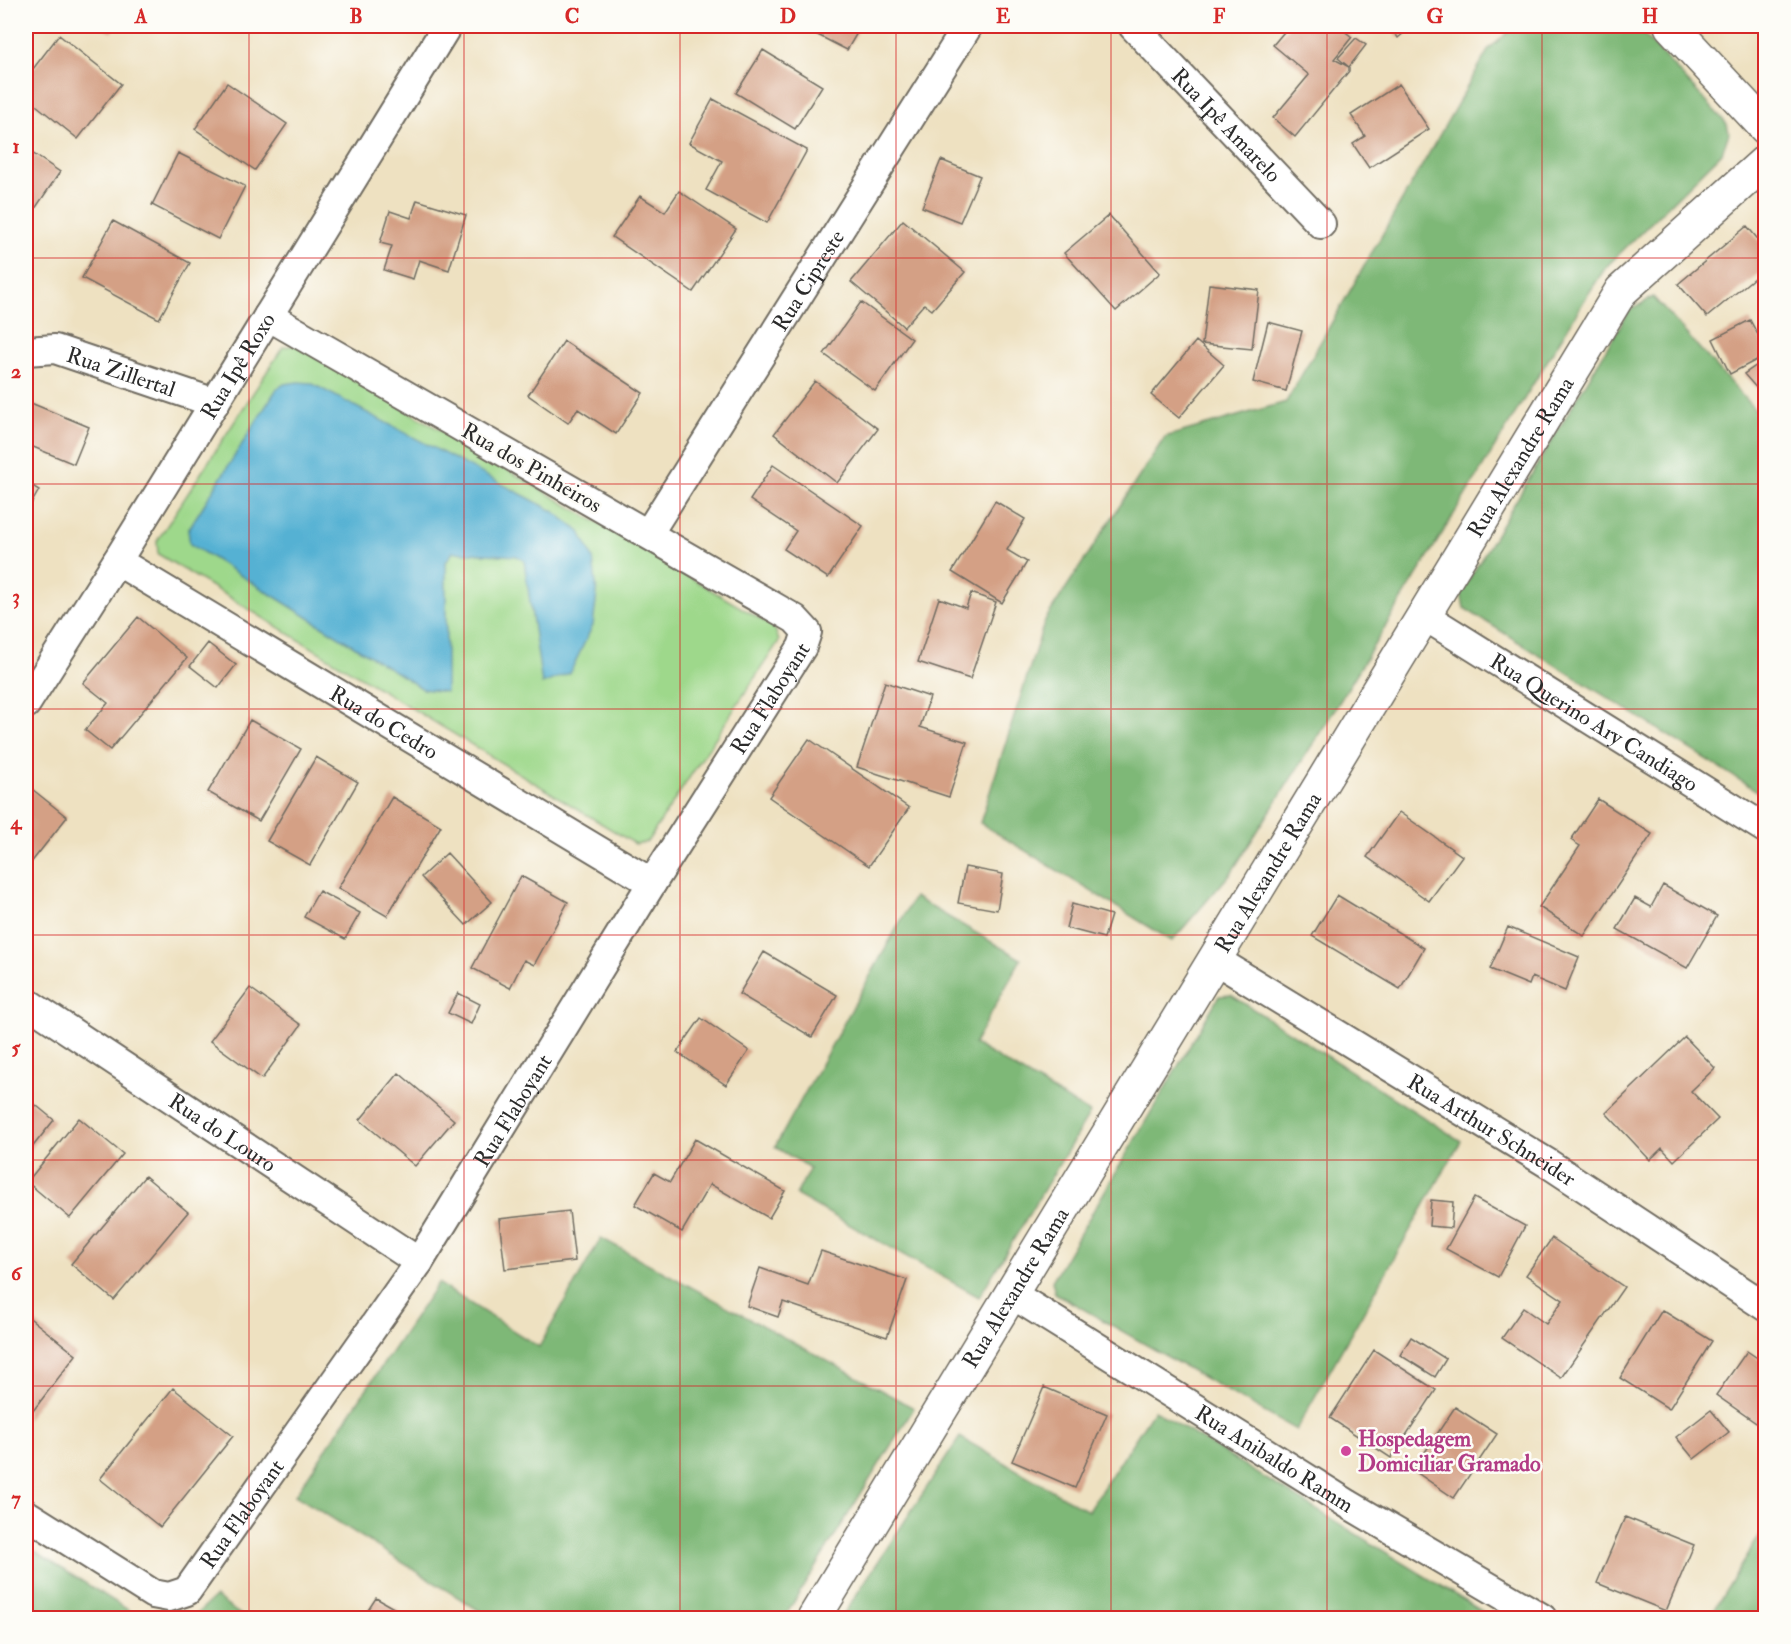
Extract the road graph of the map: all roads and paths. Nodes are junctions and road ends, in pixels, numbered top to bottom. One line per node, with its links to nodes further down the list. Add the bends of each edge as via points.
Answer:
1 (447, 26): 8 (street, Rua Ipê Roxo)
2 (968, 26): 11 (street, Rua Cipreste)
3 (1133, 26): 7 (street, Rua Ipê Amarelo)
4 (1671, 26): 5 (street)
5 (1766, 128)
6 (1766, 161): 13 (street, Rua Alexandre Rama, via 1620,291)
7 (1321, 224)
8 (268, 316): 10 (street, Rua Ipê Roxo); 11 (street, Rua dos Pinheiros)
9 (26, 351): 10 (street, Rua Zillertal, via 55,349)
10 (215, 403): 12 (street, Rua Ipê Roxo)
11 (648, 534): 14 (street, Rua dos Pinheiros)
12 (117, 561): 15 (street, Rua Ipê Roxo); 17 (street, Rua do Cedro)
13 (1423, 615): 16 (street, Rua Querino Ary Candiago); 18 (street, Rua Alexandre Rama)
14 (795, 619): 17 (street, Rua Flaboyant, via 807,632 802,646)
15 (26, 704)
16 (1766, 829)
17 (652, 883): 20 (street, Rua Flaboyant)
18 (1214, 959): 21 (street, Rua Alexandre Rama); 22 (street, Rua Arthur Schneider, via 1549,1164)
19 (26, 1002): 20 (street, Rua do Louro)
20 (419, 1262): 23 (street, Rua Flaboyant, via 187,1591 169,1598 153,1594)
21 (1012, 1294): 24 (street, Rua Alexandre Rama); 25 (street, Rua Anibaldo Ramm, via 1348,1504)
22 (1766, 1307)
23 (26, 1514)
24 (814, 1618)
25 (1542, 1618)

